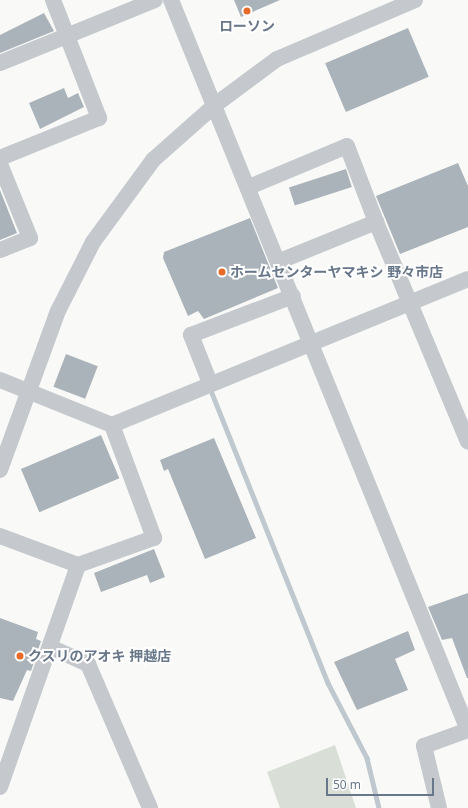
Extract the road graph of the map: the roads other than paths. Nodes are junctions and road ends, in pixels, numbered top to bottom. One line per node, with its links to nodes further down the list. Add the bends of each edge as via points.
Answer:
1 (53, 0): 5 (street)
2 (154, 0): 5 (street)
3 (171, 0): 7 (street)
4 (415, 0): 7 (street, via 277,59)
5 (68, 36): 6 (street); 8 (street, via 99,118)
6 (0, 63)
7 (215, 105): 10 (street); 20 (street, via 153,160 93,242 58,311)
8 (0, 158)
9 (0, 164): 12 (street, via 30,238)
10 (249, 188): 11 (street, via 346,146); 13 (street)
11 (376, 222): 13 (street); 16 (street)
12 (0, 250)
13 (280, 261): 15 (street)
14 (468, 279): 16 (street)
15 (293, 296): 17 (street); 19 (street, via 191,335)
16 (410, 302): 17 (street); 22 (street)
17 (312, 344): 19 (street); 27 (street)
18 (0, 380): 20 (street)
19 (210, 383): 21 (street)
20 (28, 394): 21 (street); 23 (street)
21 (112, 425): 25 (street, via 154,538)
22 (468, 442)
23 (0, 470)
24 (0, 536): 25 (street)
25 (78, 565): 26 (street)
26 (50, 647): 28 (street); 29 (street, via 88,664)
27 (468, 730): 30 (street, via 424,746)
28 (0, 787)
29 (150, 808)
30 (439, 808)

